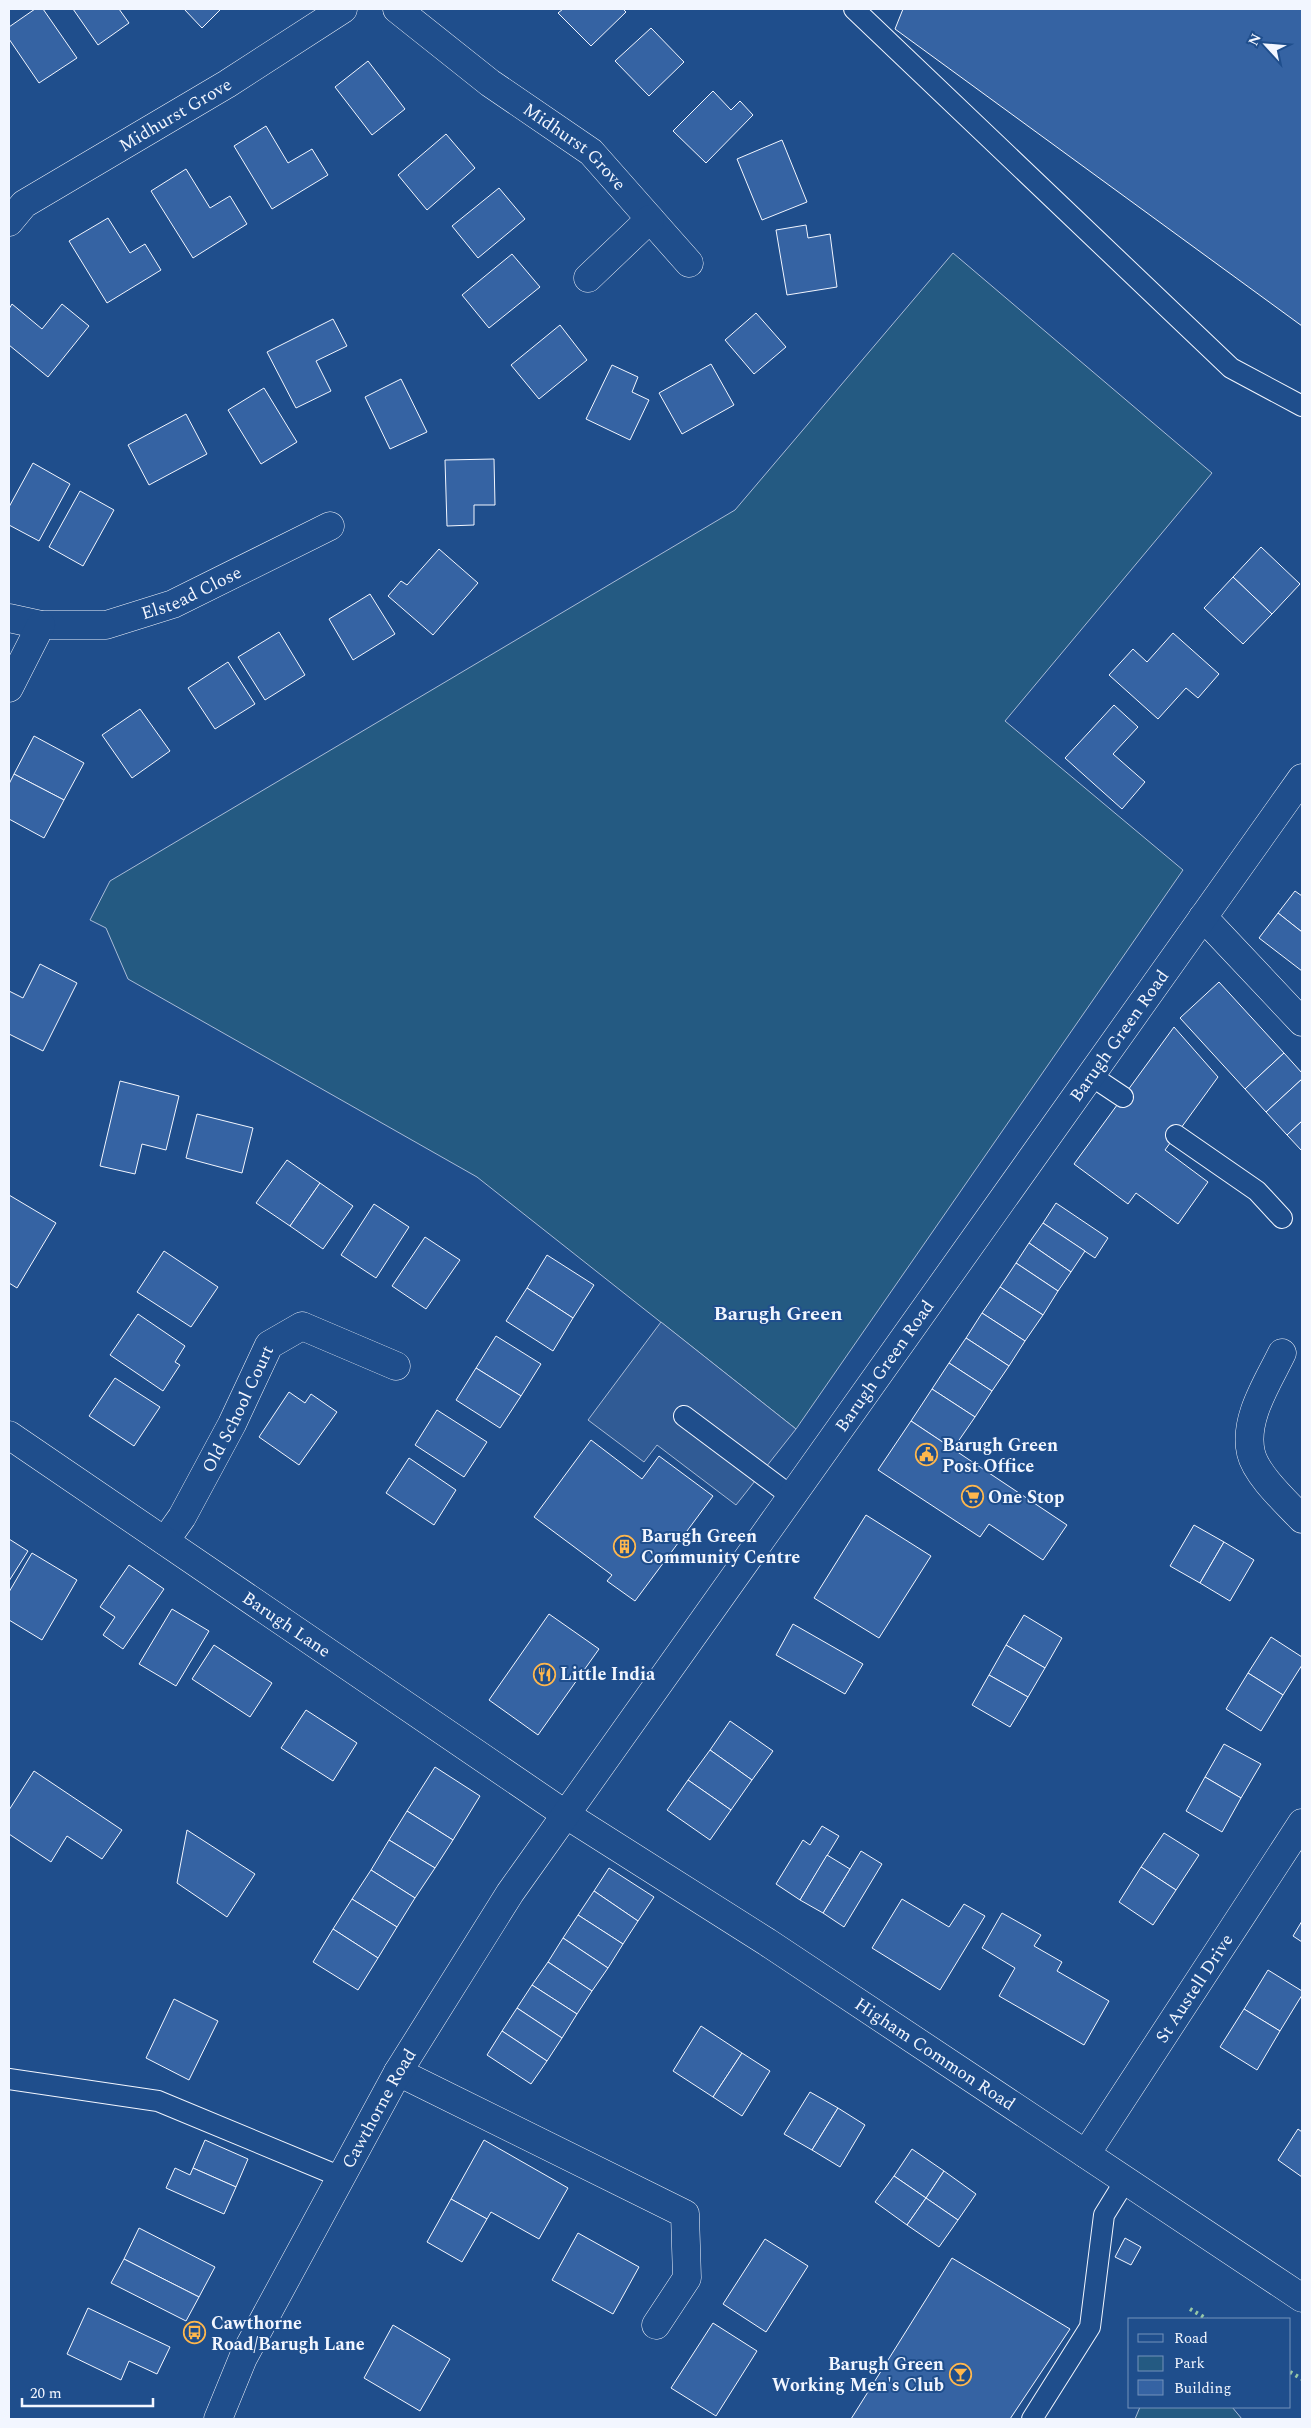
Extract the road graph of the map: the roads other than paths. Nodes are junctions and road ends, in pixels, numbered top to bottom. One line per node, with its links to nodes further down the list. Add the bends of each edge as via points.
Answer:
1 (343, 9): 5 (street, Midhurst Grove, via 227,84 24,204)
2 (397, 9): 4 (street, Midhurst Grove, via 490,83 591,152)
3 (854, 9): 8 (lane, via 1231,368)
4 (650, 219): 6 (street, Midhurst Grove); 7 (street)
5 (9, 222)
6 (689, 263)
7 (588, 278)
8 (1302, 406)
9 (330, 526): 11 (street, Elstead Close, via 173,604 106,625)
10 (9, 618): 11 (street, Elstead Close)
11 (41, 625): 12 (street)
12 (9, 688)
13 (1302, 778): 14 (street, Barugh Green Road)
14 (1203, 917): 15 (street); 16 (street, Barugh Green Road)
15 (1302, 1022)
16 (1090, 1075): 17 (lane); 24 (street, Barugh Green Road)
17 (1123, 1097)
18 (1176, 1134): 19 (lane, via 1257,1191)
19 (1282, 1218)
20 (1282, 1353): 25 (street, via 1257,1405 1251,1428 1251,1454 1264,1476)
21 (396, 1366): 26 (street, Old School Court, via 302,1326 269,1345 232,1424 182,1517)
22 (684, 1416): 24 (lane)
23 (9, 1435): 26 (street, Barugh Lane)
24 (791, 1496): 27 (street, Barugh Green Road)
25 (1302, 1519)
26 (165, 1541): 27 (street, Barugh Lane)
27 (565, 1814): 29 (street, Cawthorne Road, via 510,1893); 31 (street, Higham Common Road, via 767,1942)
28 (1302, 1823): 31 (street, St Austell Drive)
29 (398, 2072): 32 (street, Cawthorne Road); 35 (street, via 685,2214 687,2278)
30 (9, 2079): 32 (lane, via 158,2101)
31 (1086, 2154): 33 (street, Higham Common Road)
32 (341, 2177): 36 (street, Cawthorne Road, via 243,2358)
33 (1125, 2181): 34 (street, Higham Common Road); 37 (lane, via 1104,2215 1090,2327)
34 (1302, 2298)
35 (656, 2325)
36 (218, 2419)
37 (1032, 2419)

